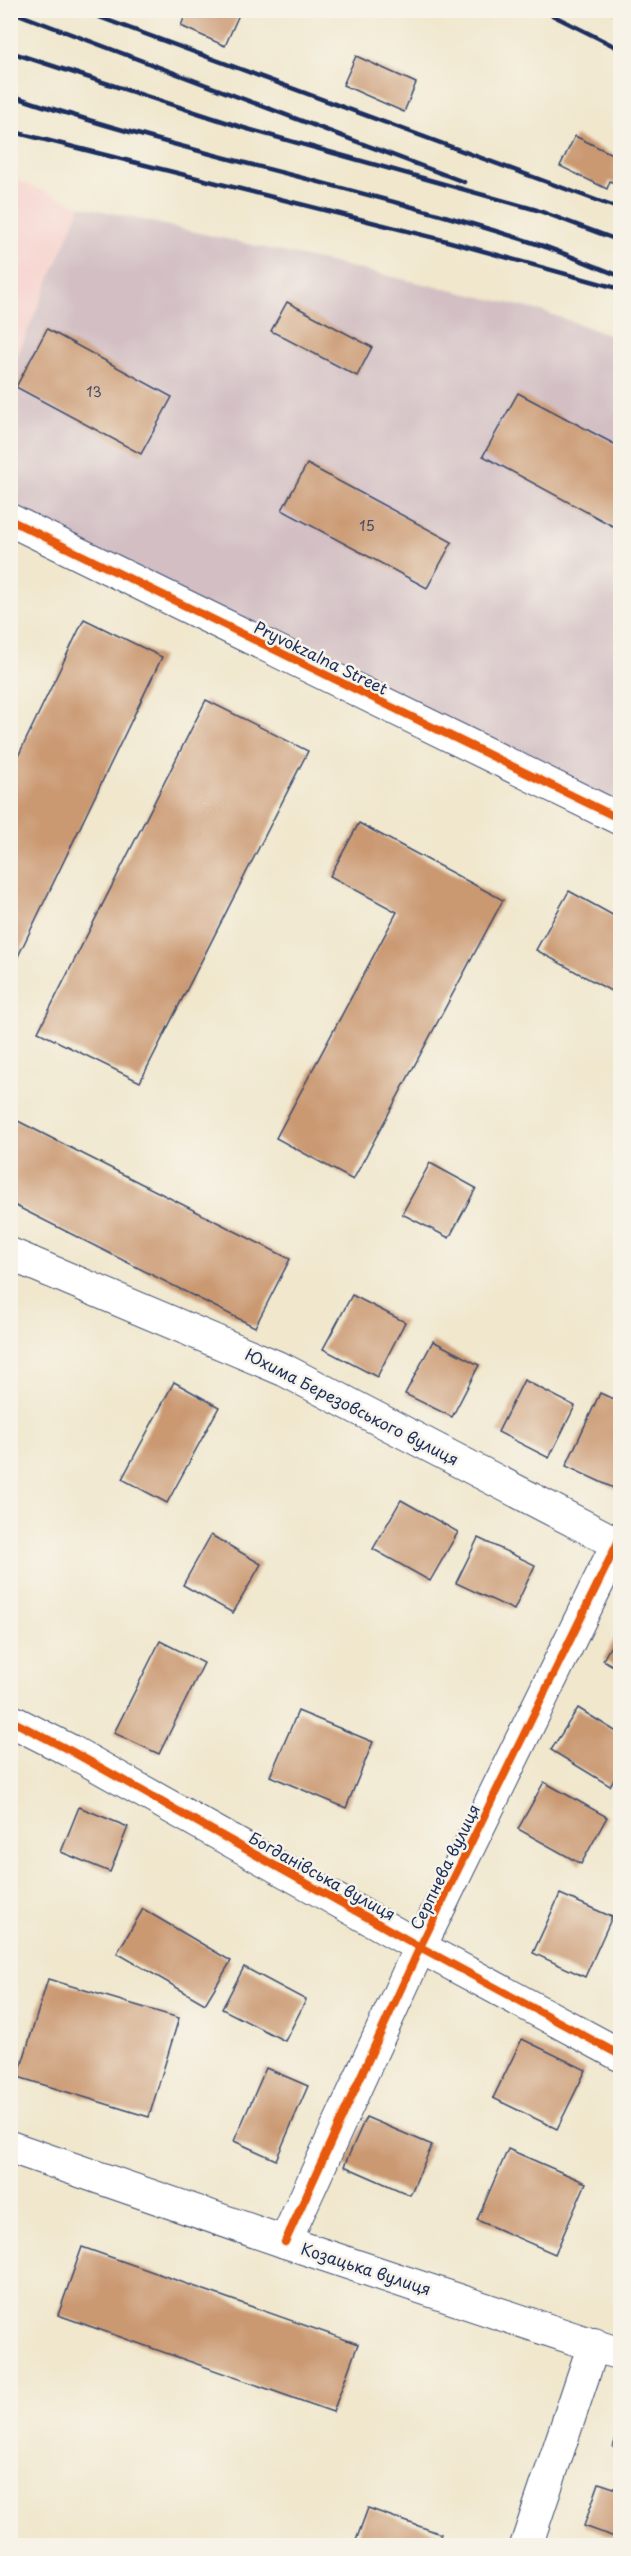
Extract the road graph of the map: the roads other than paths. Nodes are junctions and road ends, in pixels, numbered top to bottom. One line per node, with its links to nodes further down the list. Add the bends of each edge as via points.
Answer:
1 (10, 520): 2 (street, Pryvokzalna Street)
2 (621, 819)
3 (10, 1254): 4 (street, Юхима Березовського вулиця, via 284,1370)
4 (620, 1542): 6 (street, Серпнева вулиця)
5 (10, 1720): 6 (street, Богданівська вулиця)
6 (420, 1947): 7 (street, Богданівська вулиця); 9 (street, Серпнева вулиця)
7 (621, 2055)
8 (10, 2147): 9 (street, Козацька вулиця)
9 (285, 2242): 10 (street, Козацька вулиця)
10 (607, 2349): 11 (street)
11 (526, 2546)

